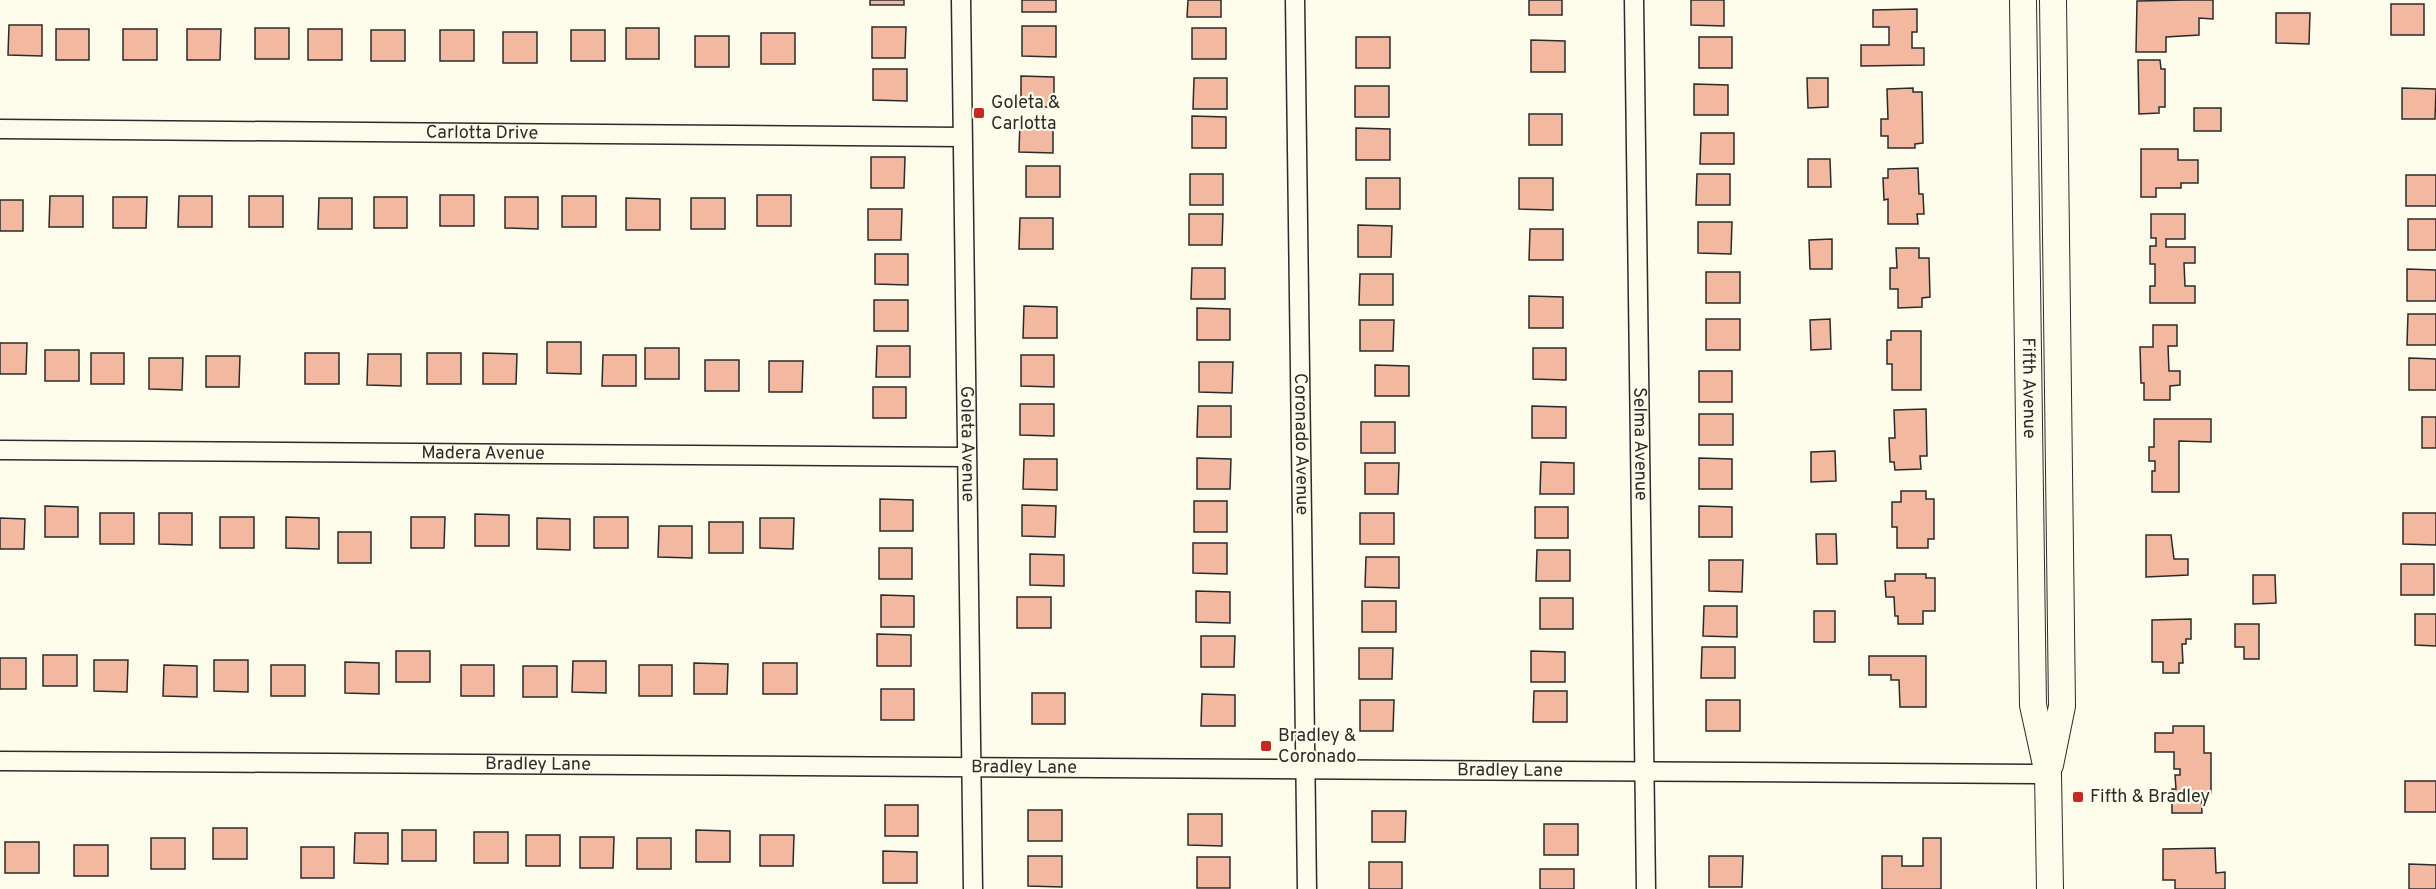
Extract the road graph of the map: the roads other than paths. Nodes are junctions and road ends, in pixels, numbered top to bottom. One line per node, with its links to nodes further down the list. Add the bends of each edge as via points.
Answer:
1 (961, 0): 7 (street, Goleta Avenue)
2 (1295, 0): 12 (street, Coronado Avenue)
3 (1634, 0): 13 (street, Selma Avenue)
4 (2024, 0): 14 (street, Fifth Avenue, via 2034,705)
5 (2053, 0): 14 (street, Fifth Avenue, via 2062,706)
6 (0, 129): 7 (street, Carlotta Drive)
7 (962, 137): 9 (street, Goleta Avenue)
8 (0, 450): 9 (street, Madera Avenue)
9 (966, 457): 11 (street, Goleta Avenue)
10 (0, 761): 11 (street, Bradley Lane)
11 (972, 767): 12 (street, Bradley Lane); 15 (street, Goleta Avenue)
12 (1306, 770): 13 (street, Bradley Lane); 16 (street, Coronado Avenue)
13 (1644, 772): 14 (street, Bradley Lane); 17 (street, Selma Avenue)
14 (2048, 774): 18 (street, Fifth Avenue)
15 (973, 889)
16 (1307, 889)
17 (1646, 889)
18 (2050, 889)

